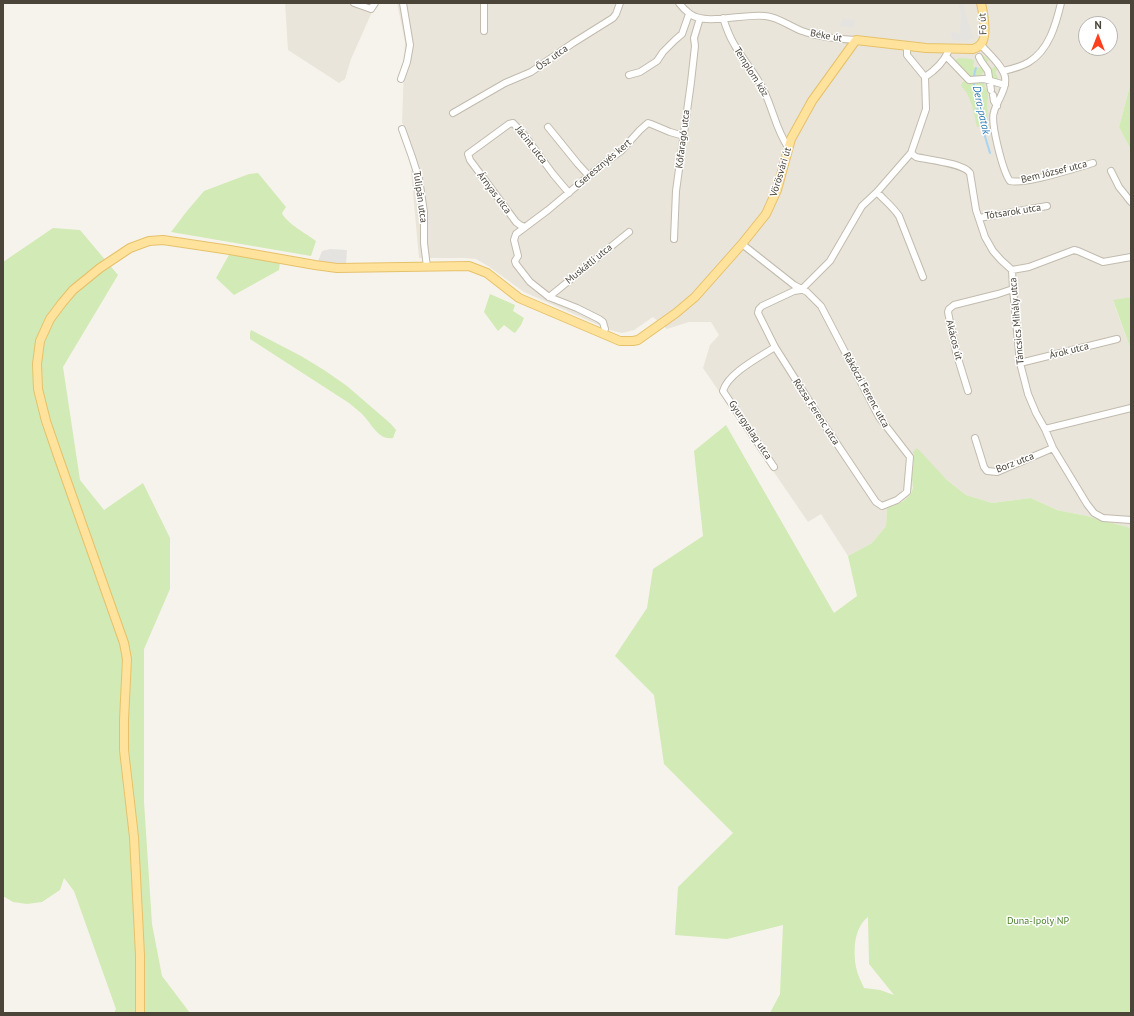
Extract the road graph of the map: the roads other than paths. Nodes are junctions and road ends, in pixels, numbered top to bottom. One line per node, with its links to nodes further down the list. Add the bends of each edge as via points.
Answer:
1 (354, 3): 2 (street, via 371,9)
2 (375, 3)
3 (403, 3): 23 (street, via 410,45)
4 (484, 3): 12 (street)
5 (620, 3): 27 (street, Ősz utca, via 613,18 531,72 505,83)
6 (679, 3): 9 (street, Béke út)
7 (980, 3): 16 (main road, Fő út, via 984,22 984,41)
8 (1061, 3): 20 (street, via 1052,35 1041,51 1031,62)
9 (689, 14): 10 (street, Béke út); 13 (street)
10 (700, 18): 11 (street, Béke út); 14 (street, Kőfaragó utca)
11 (723, 18): 15 (street, Béke út, via 772,17 803,31); 31 (street, Templom köz, via 733,43 763,89)
12 (484, 31)
13 (682, 34): 14 (street); 21 (street, via 657,61 640,72)
14 (694, 38): 30 (street, Kőfaragó utca)
15 (856, 40): 17 (main road, Béke út); 31 (main road, Vörösvári út, via 812,101)
16 (981, 45): 18 (main road, Béke út); 20 (street)
17 (907, 46): 18 (main road, Béke út); 22 (street, via 907,55)
18 (947, 55): 22 (street); 24 (street, via 969,80)
19 (979, 57): 24 (street, via 987,69)
20 (1003, 71): 25 (street, Bem József utca)
21 (629, 75)
22 (925, 77): 32 (street, via 926,109)
23 (401, 79)
24 (990, 81): 25 (street); 26 (street)
25 (1004, 85): 26 (street, Bem József utca)
26 (997, 106): 34 (street, Bem József utca, via 993,113 993,125 1002,162 1010,181 1034,180)
27 (453, 113)
28 (548, 127): 36 (street)
29 (402, 129): 47 (street, Tulipán utca, via 418,179 424,212)
30 (684, 136): 36 (street, Cseresznyés kert, via 648,124 621,151); 44 (street, Kőfaragó utca, via 676,191)
31 (788, 147): 45 (main road, Vörösvári út, via 774,198 766,214)
32 (911, 153): 37 (street); 41 (street, Táncsics Mihály utca, via 968,170)
33 (468, 154): 38 (street, Jácint utca, via 513,123); 42 (street, Árnyas utca, via 516,222)
34 (1093, 163)
35 (1111, 171): 39 (street)
36 (589, 176): 38 (street, Cseresznyés kert)
37 (877, 192): 49 (street, via 899,216); 51 (street, via 862,206 830,261)
38 (569, 193): 42 (street, Cseresznyés kert)
39 (1131, 202)
40 (1047, 206): 41 (street, Tótsarok utca)
41 (978, 218): 48 (street, Táncsics Mihály utca, via 993,251)
42 (525, 227): 52 (street, Cseresznyés kert, via 519,230 514,240 518,256 516,264 530,282)
43 (628, 232): 52 (street, Muskátli utca)
44 (674, 239)
45 (742, 244): 51 (street); 53 (main road, Vörösvári út, via 694,297 638,340 620,341)
46 (1131, 257): 48 (street, via 1103,262 1074,250 1028,267)
47 (427, 267): 53 (main road, Vörösvári út, via 469,266 478,269 519,298); 65 (main road, Vörösvári út, via 337,268 180,242 149,241 130,248 73,290 50,319 40,341 37,364 38,389 46,421 124,643 127,659 124,750 134,837)
48 (1012, 270): 50 (street, Táncsics Mihály utca)
49 (923, 277)
50 (1013, 288): 56 (street, Táncsics Mihály utca); 57 (street, Akácos út, via 954,305 949,309 956,352)
51 (801, 290): 55 (street, Rózsa Ferenc utca, via 759,309 758,312); 63 (street, Rákóczi Ferenc utca, via 807,292 821,306 879,417 910,456 907,492 897,500)
52 (549, 297): 53 (street, Cseresznyés kert, via 599,319 605,329)
53 (602, 334)
54 (1117, 339): 56 (street, Árok utca)
55 (775, 347): 62 (street, Gyurgyalag utca, via 738,371 727,382 723,391); 63 (street, Rózsa Ferenc utca, via 824,426 876,502)
56 (1020, 363): 59 (street, Táncsics Mihály utca, via 1028,394)
57 (968, 391)
58 (1131, 408): 59 (street)
59 (1045, 429): 61 (street, Táncsics Mihály utca)
60 (976, 438): 61 (street, Borz utca, via 984,467 992,472)
61 (1053, 448): 64 (street, Táncsics Mihály utca, via 1094,513 1103,518)
62 (774, 467)
63 (882, 506)
64 (1131, 520)
65 (140, 1013)

